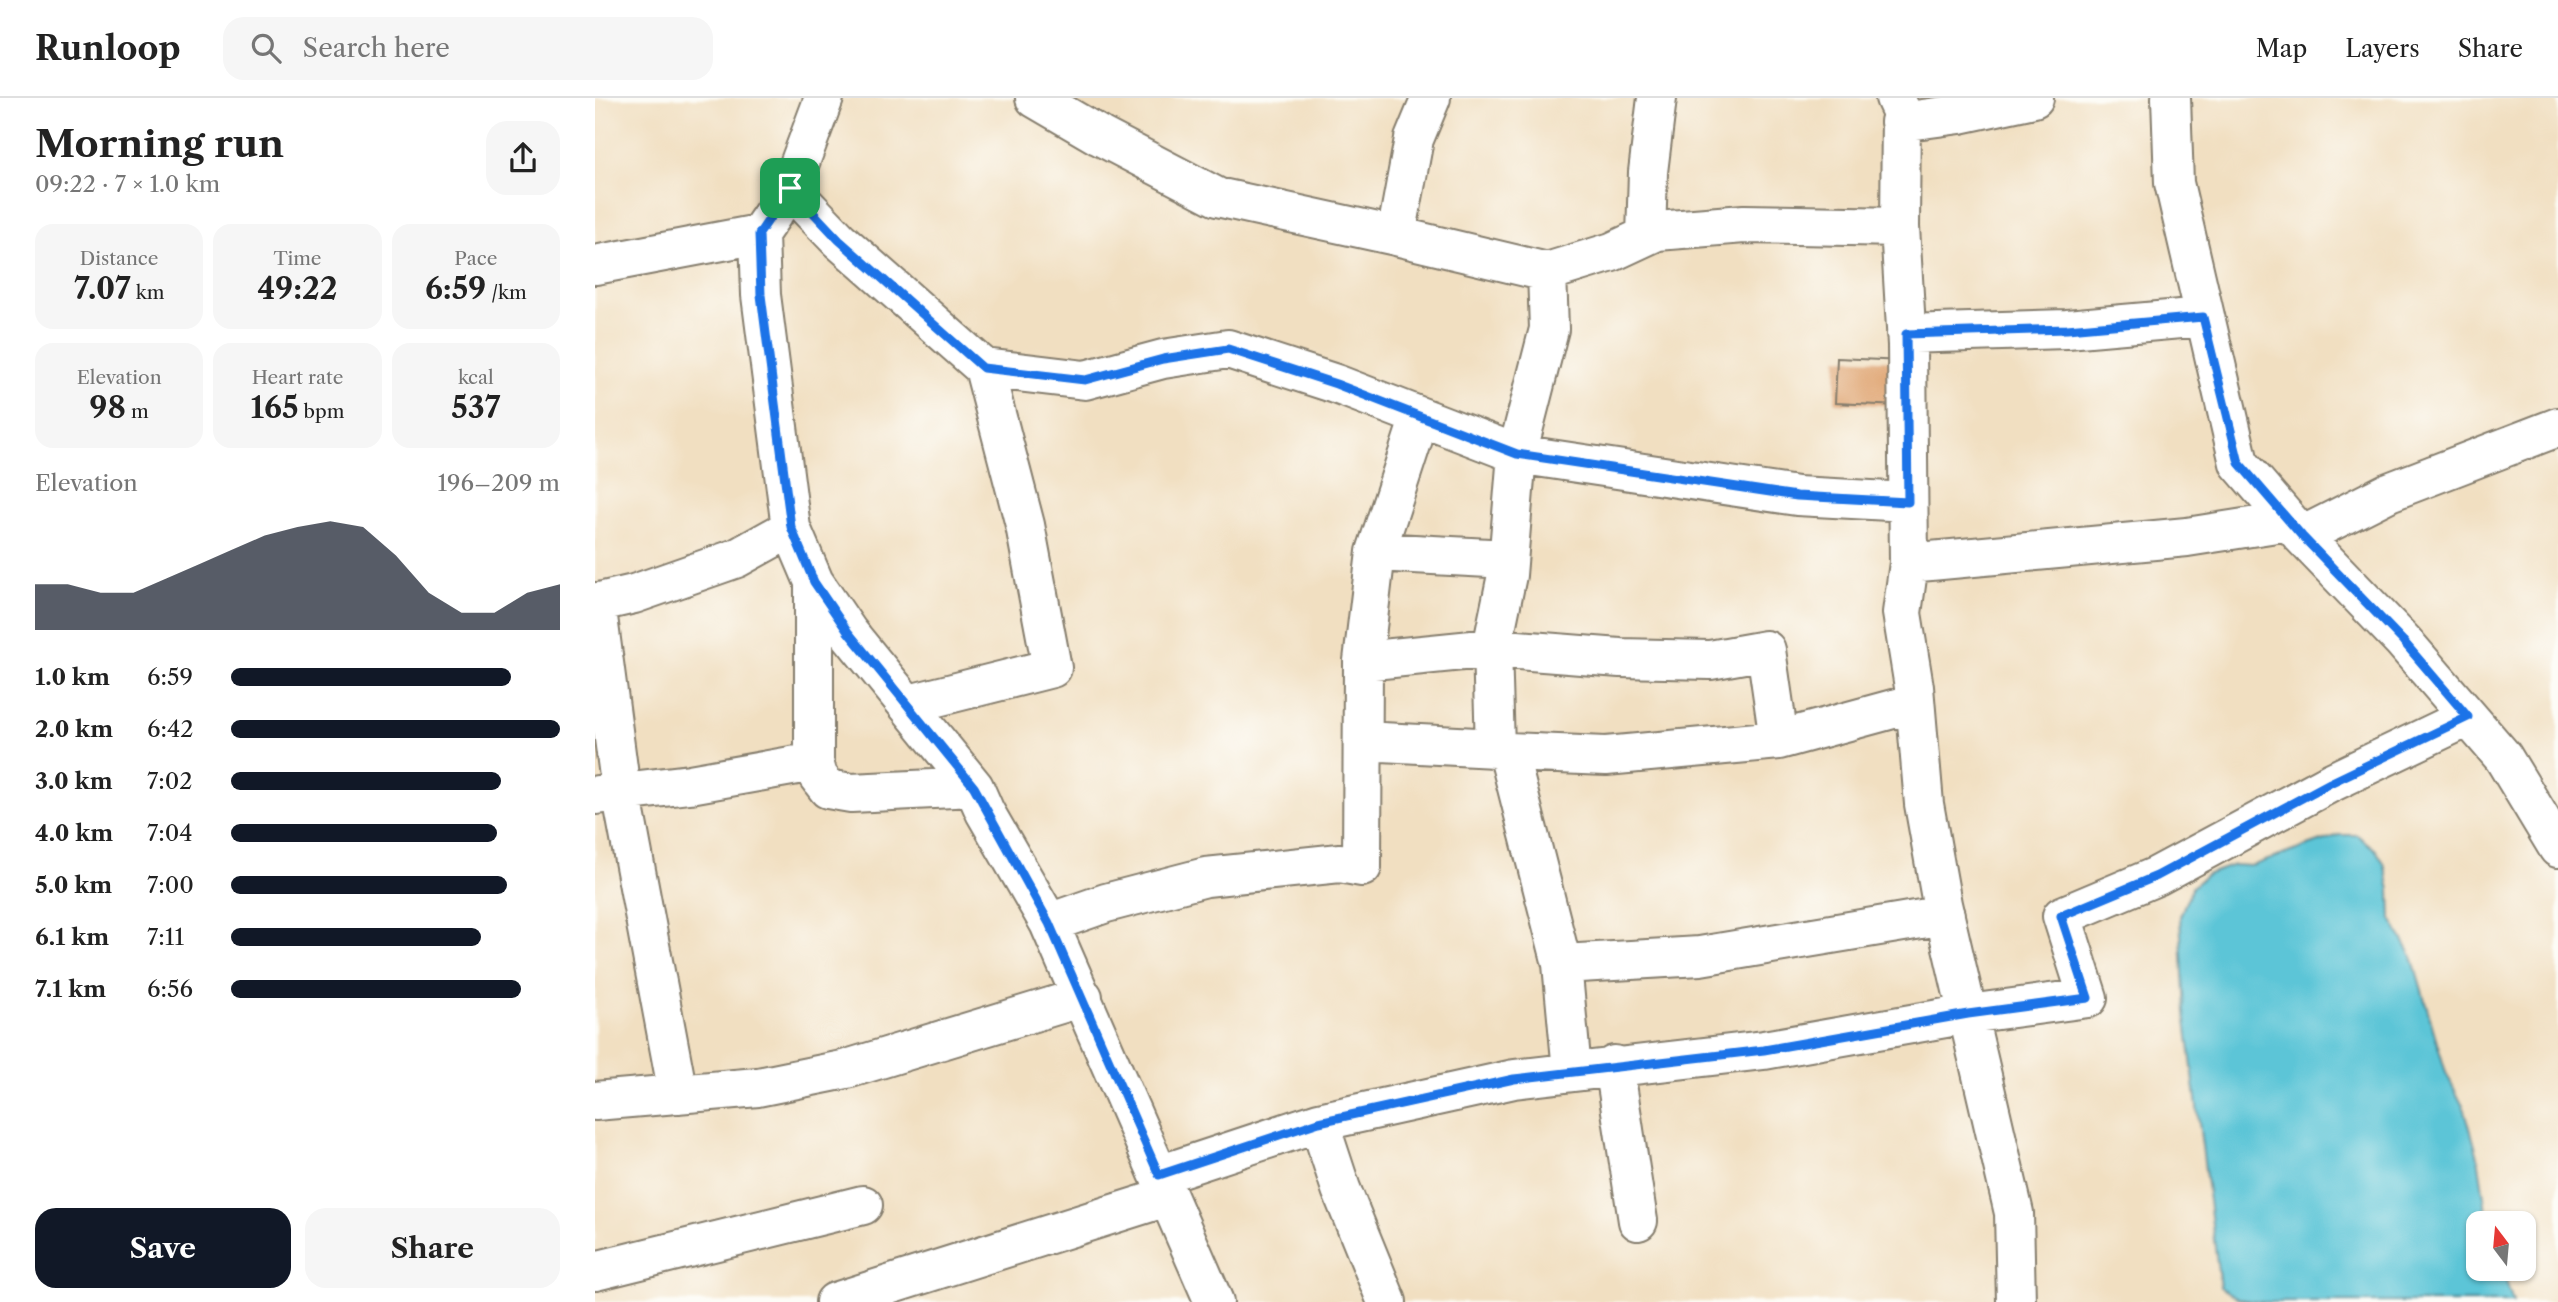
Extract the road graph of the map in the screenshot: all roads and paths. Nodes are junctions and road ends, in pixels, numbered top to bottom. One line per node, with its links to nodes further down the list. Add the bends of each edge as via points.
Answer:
1 (824, 98): 8 (street)
2 (1035, 98): 11 (street, via 1217,197)
3 (1431, 98): 11 (street, via 1414,139)
4 (1657, 98): 12 (street)
5 (2034, 98): 7 (street, via 1959,114)
6 (2171, 98): 15 (street, via 2174,183)
7 (1898, 110): 9 (street)
8 (790, 188): 10 (street); 17 (street, via 839,240)
9 (1900, 228): 12 (street, via 1744,224 1657,231); 16 (street)
10 (759, 234): 13 (street); 22 (street, via 761,295)
11 (1397, 236): 14 (street)
12 (1646, 236): 14 (street)
13 (595, 265)
14 (1548, 272): 20 (street, via 1549,329)
15 (2203, 317): 16 (street, via 2067,329); 23 (street, via 2239,463)
16 (1906, 334): 21 (street)
17 (983, 368): 18 (street, via 1085,380 1163,359 1228,349); 32 (street, via 1025,525 1052,668)
18 (1420, 417): 20 (street); 24 (street)
19 (2558, 427): 23 (street)
20 (1517, 454): 21 (street, via 1797,496); 25 (street)
21 (1908, 502): 26 (street)
22 (791, 527): 27 (street); 28 (street, via 737,558)
23 (2295, 529): 26 (street); 33 (street, via 2403,641)
24 (1376, 552): 25 (street); 30 (street)
25 (1508, 559): 29 (street)
26 (1909, 563): 31 (street, via 1902,613)
27 (814, 582): 32 (street, via 848,632); 37 (street)
28 (595, 603): 39 (street)
29 (1492, 648): 30 (street); 34 (street, via 1710,660 1766,650); 36 (street)
30 (1363, 661): 35 (street)
31 (1915, 703): 34 (street); 41 (street, via 1924,804)
32 (909, 704): 38 (street)
33 (2468, 717): 40 (street, via 2503,757); 45 (street, via 2330,783 2157,876 2061,916 2088,998)
34 (1779, 740): 36 (street, via 1606,756)
35 (1363, 741): 36 (street); 42 (street, via 1362,867 1340,863 1206,877)
36 (1501, 750): 43 (street)
37 (814, 762): 38 (street, via 828,789 851,793); 39 (street)
38 (974, 787): 42 (street)
39 (608, 793): 48 (street)
40 (2558, 848)
41 (1945, 915): 43 (street, via 1700,956); 45 (street)
42 (1049, 923): 44 (street)
43 (1562, 964): 47 (street)
44 (1083, 997): 48 (street, via 847,1069 758,1087); 51 (street)
45 (1968, 1014): 46 (street, via 1764,1050); 58 (street, via 2014,1213)
46 (1614, 1065): 47 (street); 53 (street)
47 (1572, 1071): 50 (street, via 1514,1079)
48 (678, 1094): 49 (street)
49 (595, 1101)
50 (1319, 1122): 51 (street); 57 (street)
51 (1163, 1186): 55 (street); 56 (street)
52 (863, 1205): 54 (street)
53 (1638, 1221)
54 (595, 1271)
55 (835, 1302)
56 (1214, 1302)
57 (1387, 1302)
58 (2016, 1302)

